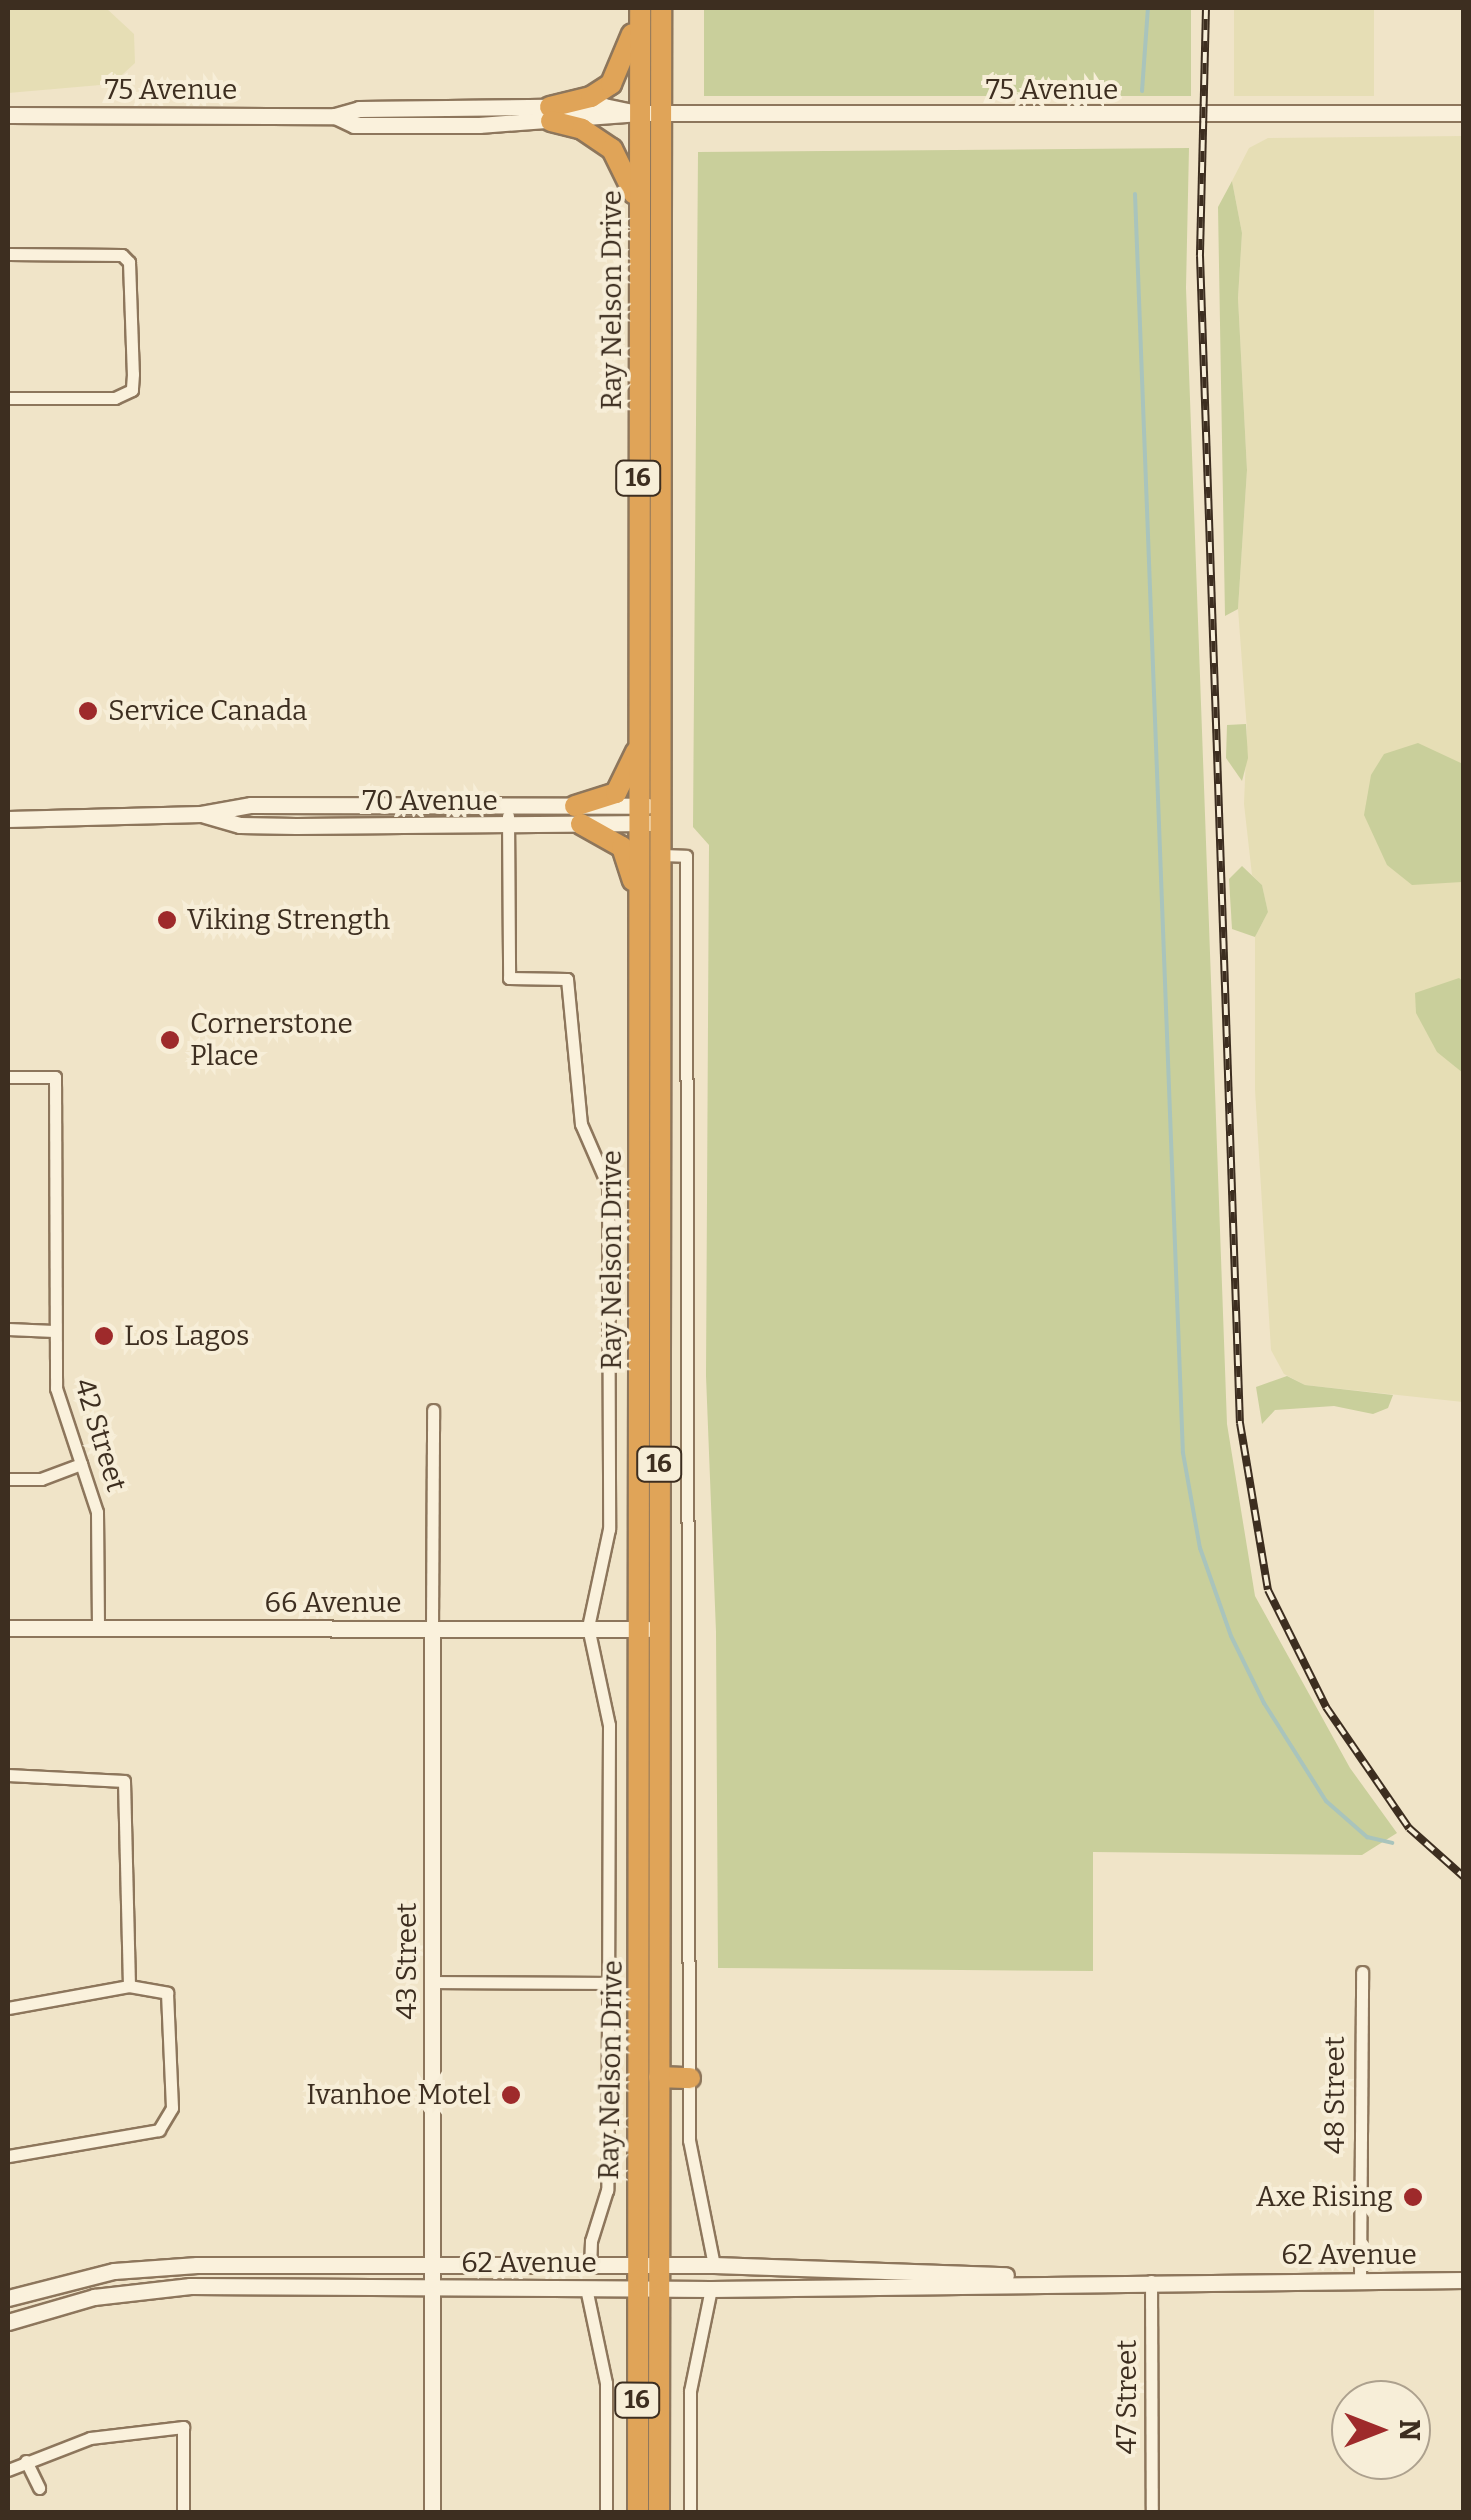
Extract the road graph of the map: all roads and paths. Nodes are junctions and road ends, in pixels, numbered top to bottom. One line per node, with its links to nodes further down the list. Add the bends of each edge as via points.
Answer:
1 (639, 8): 4 (highway, via 627,59 612,84); 5 (highway, Ray Nelson Drive / 16)
2 (660, 8): 5 (highway, Ray Nelson Drive / 16)
3 (1464, 113): 5 (main road, 75 Avenue)
4 (551, 114): 5 (main road, 75 Avenue, via 604,106); 6 (main road, 75 Avenue, via 363,109 334,116); 7 (highway, via 612,148)
5 (650, 114): 7 (highway, Ray Nelson Drive / 16); 14 (highway, Ray Nelson Drive / 16)
6 (8, 115)
7 (640, 215): 10 (highway, Ray Nelson Drive / 16)
8 (8, 254): 9 (street, via 122,255 129,262 133,374 124,396)
9 (8, 398)
10 (640, 741): 13 (highway, via 616,793); 14 (highway, Ray Nelson Drive / 16)
11 (508, 807): 12 (main road, 70 Avenue, via 251,806); 13 (main road, 70 Avenue); 16 (street)
12 (201, 814): 15 (main road, 70 Avenue); 16 (main road, 70 Avenue, via 240,825)
13 (578, 815): 14 (main road, 70 Avenue); 16 (main road, 70 Avenue); 18 (highway, via 622,847)
14 (650, 815): 17 (highway, Ray Nelson Drive / 16); 18 (highway, Ray Nelson Drive / 16)
15 (8, 818)
16 (508, 826): 26 (street, via 509,978 567,979 581,1124 608,1186 609,1529)
17 (660, 855): 29 (highway, Ray Nelson Drive / 16); 37 (street, via 686,856 688,912)
18 (640, 907): 29 (highway, Ray Nelson Drive / 16)
19 (8, 1076): 21 (street, 42 Street, via 55,1077)
20 (8, 1329): 21 (street)
21 (54, 1330): 23 (street, 42 Street, via 56,1388)
22 (433, 1410): 28 (street, 43 Street)
23 (82, 1464): 24 (street, via 40,1480); 25 (street, 42 Street, via 97,1512)
24 (8, 1479)
25 (98, 1627): 27 (main road, 66 Avenue); 28 (main road, 66 Avenue)
26 (588, 1627): 28 (main road, 66 Avenue); 29 (main road, 66 Avenue); 33 (street, via 590,1658 608,1712)
27 (8, 1628)
28 (432, 1628): 32 (main road, 43 Street)
29 (650, 1629): 36 (highway, Ray Nelson Drive / 16); 41 (highway, Ray Nelson Drive / 16)
30 (8, 1775): 34 (street, via 124,1781)
31 (1362, 1972): 45 (street, 48 Street)
32 (432, 1982): 33 (street); 43 (main road, 43 Street)
33 (608, 1983): 42 (street, via 607,2190)
34 (129, 1986): 35 (street); 38 (street, via 160,1988 172,2002 172,2108 158,2130)
35 (8, 2008)
36 (658, 2078): 37 (highway); 39 (highway, Ray Nelson Drive / 16)
37 (690, 2078): 40 (street, via 692,2170)
38 (8, 2156)
39 (659, 2265): 40 (main road, 62 Avenue); 41 (main road, 62 Avenue); 51 (highway, Ray Nelson Drive / 16)
40 (714, 2265): 44 (main road, 62 Avenue)
41 (636, 2266): 42 (main road, 62 Avenue); 50 (highway, Ray Nelson Drive / 16)
42 (590, 2267): 43 (main road, 62 Avenue)
43 (432, 2268): 48 (main road, 43 Street); 53 (main road, 62 Avenue, via 161,2266 83,2277)
44 (1055, 2280): 47 (main road, 62 Avenue); 52 (main road, 62 Avenue)
45 (1360, 2280): 46 (main road, 62 Avenue); 47 (main road, 62 Avenue)
46 (1464, 2280)
47 (1151, 2281): 64 (street, 47 Street)
48 (432, 2288): 49 (main road, 62 Avenue); 54 (main road, 62 Avenue, via 150,2289); 59 (main road, 43 Street)
49 (586, 2288): 50 (main road, 62 Avenue); 60 (street, via 606,2384)
50 (636, 2288): 51 (main road, 62 Avenue); 61 (highway, Ray Nelson Drive / 16)
51 (658, 2288): 52 (main road, 62 Avenue); 62 (highway, Ray Nelson Drive / 16)
52 (711, 2289): 63 (street, via 690,2391)
53 (8, 2298)
54 (8, 2322)
55 (26, 2460): 56 (street); 57 (street); 58 (street, via 90,2438 183,2427)
56 (8, 2470)
57 (39, 2488)
58 (183, 2512)
59 (432, 2512)
60 (606, 2512)
61 (638, 2512)
62 (659, 2512)
63 (690, 2512)
64 (1152, 2512)

